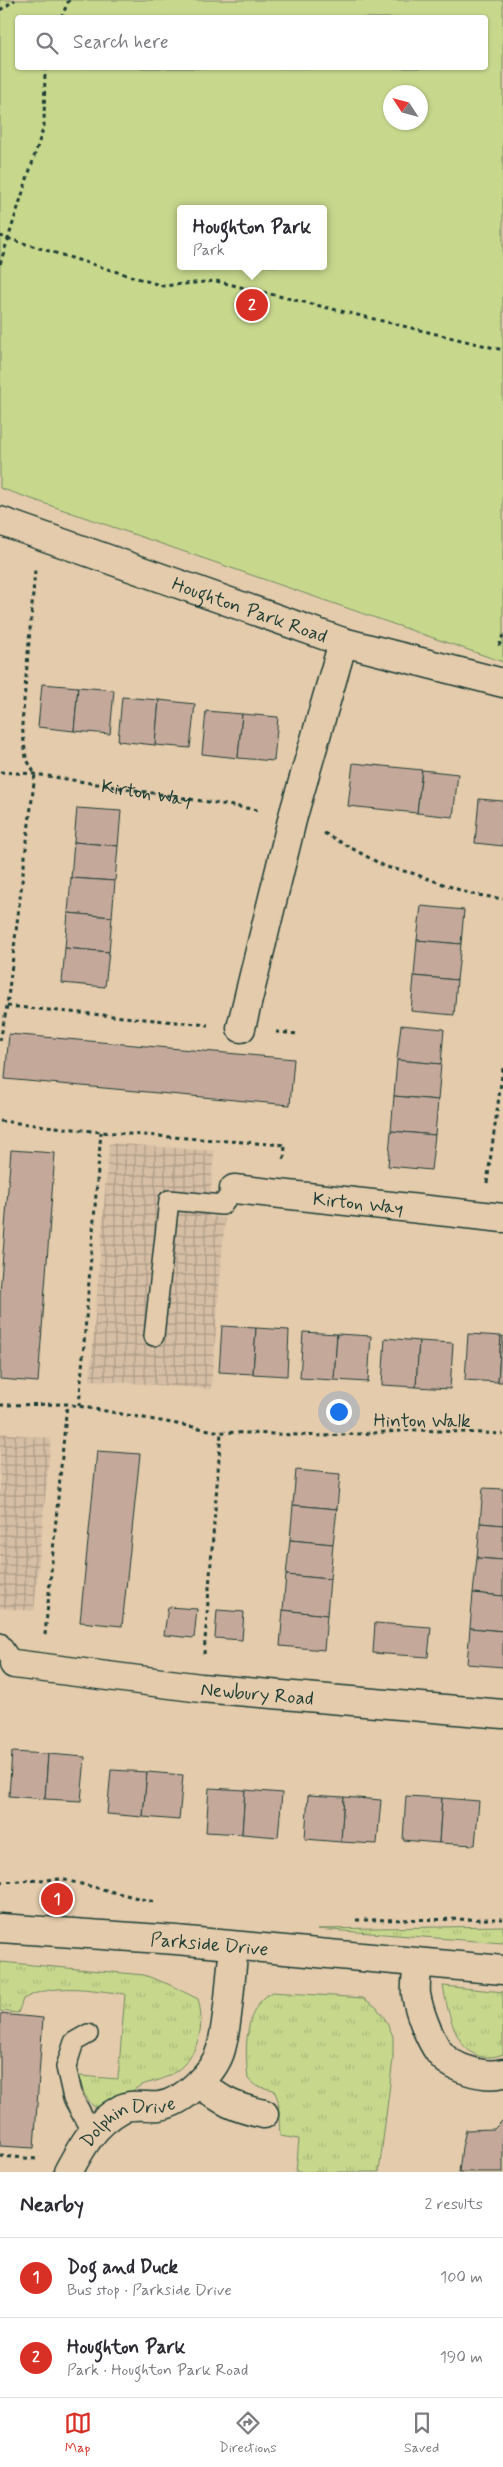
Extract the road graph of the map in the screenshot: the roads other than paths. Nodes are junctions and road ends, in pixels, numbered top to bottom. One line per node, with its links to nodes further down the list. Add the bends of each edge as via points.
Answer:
1 (0, 521): 2 (street, Houghton Park Road)
2 (343, 642): 3 (street, Houghton Park Road); 4 (street, via 292,816)
3 (503, 683)
4 (241, 1028)
5 (234, 1189): 6 (street, Kirton Way); 7 (lane, via 222,1205 169,1200)
6 (493, 1217)
7 (154, 1336)
8 (7, 1653): 9 (street, Newbury Road, via 42,1667 202,1688)
9 (503, 1714)
10 (0, 1928): 11 (street, Parkside Drive)
11 (234, 1947): 12 (street, Parkside Drive); 16 (street, Dolphin Drive, via 220,2051)
12 (418, 1963): 13 (street, Parkside Drive); 15 (street, via 416,1994 440,2054 466,2071 492,2076)
13 (503, 1970)
14 (88, 2034): 18 (lane, via 74,2042 66,2067 73,2098)
15 (503, 2073)
16 (200, 2083): 17 (street, via 217,2098 237,2108); 18 (street, Dolphin Drive, via 178,2100 160,2106 122,2109)
17 (264, 2114)
18 (91, 2131): 19 (street, Dolphin Drive)
19 (68, 2172)

